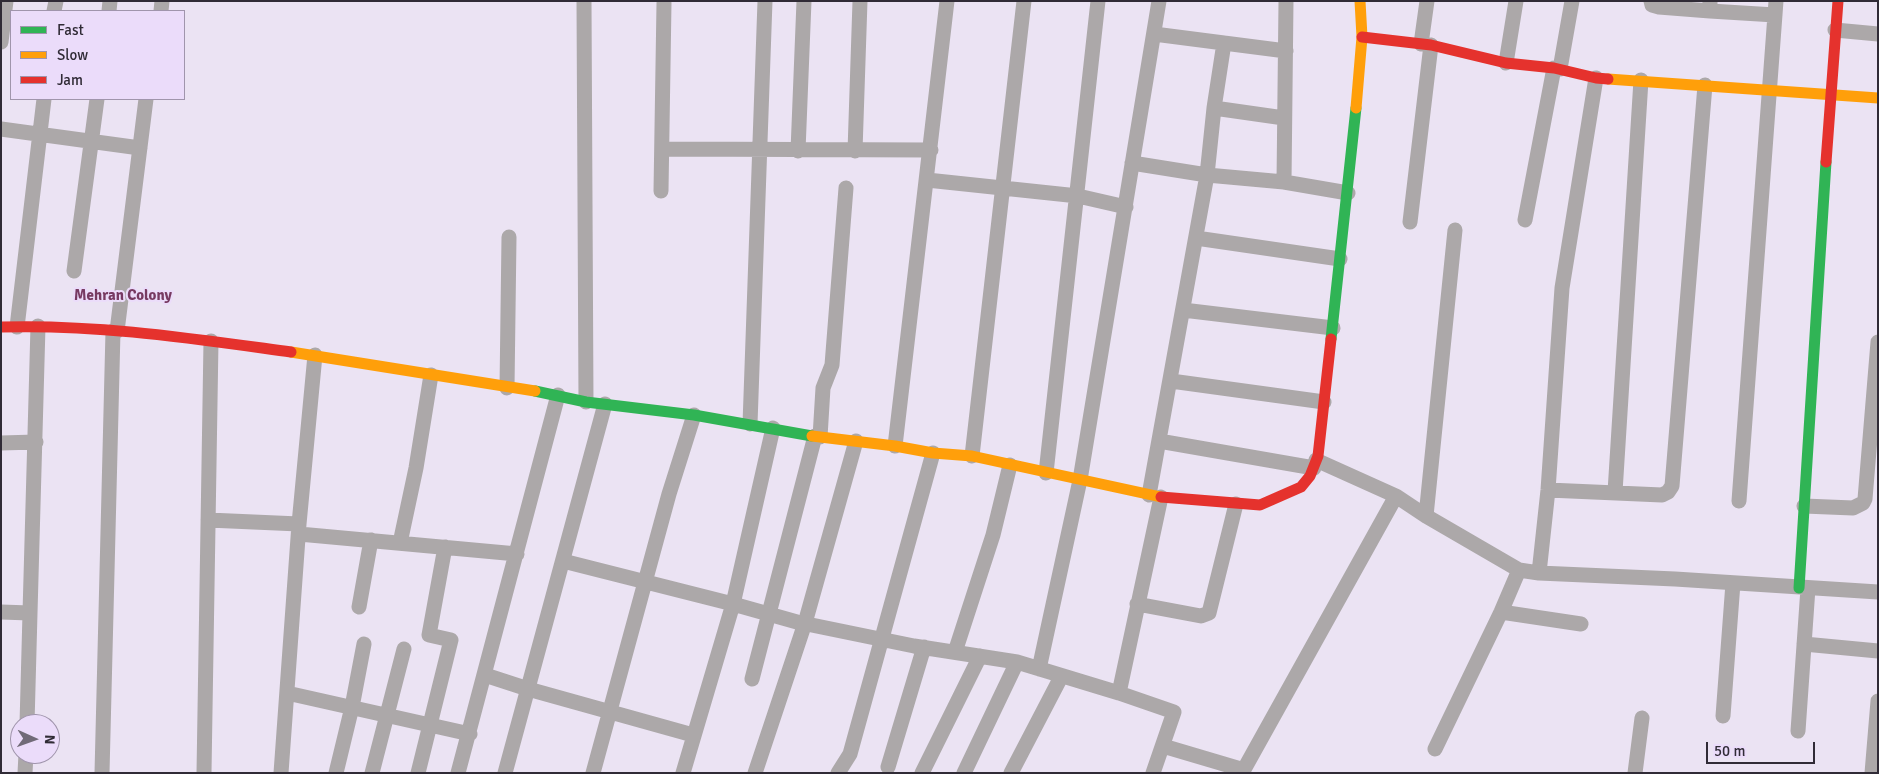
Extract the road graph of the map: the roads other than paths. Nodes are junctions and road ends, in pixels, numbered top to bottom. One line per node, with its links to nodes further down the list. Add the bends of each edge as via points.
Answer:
1 (6, 1): 24 (street)
2 (584, 1): 80 (street)
3 (765, 1): 46 (street)
4 (804, 1): 47 (street)
5 (860, 1): 49 (street)
6 (947, 1): 48 (street)
7 (1024, 1): 55 (street)
8 (1098, 1): 58 (street)
9 (1159, 1): 21 (street)
10 (1286, 1): 27 (street)
11 (1360, 1): 23 (street)
12 (1427, 1): 26 (street)
13 (1516, 1): 28 (street)
14 (1572, 1): 29 (street)
15 (1651, 1): 18 (street, via 1652,5 1659,7)
16 (1838, 1): 20 (street)
17 (664, 3): 45 (street)
18 (1710, 6): 19 (street)
19 (1776, 8): 33 (street)
20 (1835, 30): 22 (street); 34 (street)
21 (1154, 34): 25 (street); 50 (street)
22 (1878, 34)
23 (1362, 37): 26 (street); 57 (street)
24 (1, 42)
25 (1224, 43): 27 (street); 39 (street)
26 (1426, 44): 28 (street); 61 (street)
27 (1286, 51): 40 (street)
28 (1506, 63): 29 (street)
29 (1557, 69): 30 (street); 60 (street)
30 (1596, 78): 31 (street); 98 (street, via 1562,288)
31 (1641, 80): 32 (street); 99 (street)
32 (1705, 85): 33 (street); 99 (street, via 1672,486 1662,495)
33 (1769, 89): 34 (street); 102 (street)
34 (1830, 94): 35 (street); 104 (street)
35 (1878, 98)
36 (44, 100): 42 (street)
37 (97, 100): 43 (street)
38 (146, 100): 44 (street)
39 (1214, 108): 40 (street); 51 (street)
40 (1284, 118): 53 (street)
41 (1, 129): 42 (street)
42 (40, 134): 43 (street); 70 (street)
43 (92, 141): 44 (street); 66 (street)
44 (140, 148): 72 (street)
45 (662, 149): 46 (street); 56 (street)
46 (760, 150): 47 (street); 84 (street)
47 (798, 150): 49 (street)
48 (931, 150): 49 (street); 52 (street)
49 (855, 151)
50 (1132, 163): 51 (street); 59 (street)
51 (1207, 175): 53 (street); 64 (street)
52 (927, 180): 55 (street); 91 (street)
53 (1284, 182): 57 (street)
54 (846, 188): 86 (street, via 832,365 824,388)
55 (1003, 190): 58 (street); 93 (street)
56 (661, 191)
57 (1348, 193): 65 (street)
58 (1078, 196): 59 (street); 96 (street)
59 (1126, 207): 97 (street)
60 (1525, 220)
61 (1410, 222)
62 (1455, 230): 105 (street)
63 (509, 236): 78 (street)
64 (1196, 238): 65 (street); 67 (street)
65 (1340, 260): 71 (street)
66 (74, 271)
67 (1183, 310): 71 (street); 77 (street)
68 (38, 326): 70 (street); 72 (street); 89 (street)
69 (1, 327): 70 (street)
70 (17, 327)
71 (1333, 328): 81 (street)
72 (115, 331): 73 (street); 159 (street)
73 (210, 341): 75 (street); 106 (street)
74 (1878, 342): 104 (street, via 1865,499 1853,508)
75 (315, 356): 76 (street); 107 (street)
76 (431, 375): 78 (street); 109 (street)
77 (1171, 381): 81 (street); 88 (street)
78 (507, 388): 79 (street)
79 (558, 395): 80 (street); 111 (street)
80 (586, 402): 82 (street)
81 (1324, 402): 94 (street)
82 (605, 404): 83 (street); 112 (street)
83 (694, 415): 84 (street); 115 (street)
84 (750, 424): 85 (street)
85 (773, 428): 86 (street); 119 (street)
86 (818, 437): 87 (street); 125 (street)
87 (856, 441): 91 (street); 126 (street)
88 (1159, 441): 94 (street); 100 (street)
89 (36, 442): 90 (street); 124 (street)
90 (1, 443)
91 (895, 446): 92 (street)
92 (933, 453): 93 (street); 128 (street)
93 (972, 456): 95 (street)
94 (1315, 464): 101 (street); 103 (street, via 1310,476 1291,493 1260,505)
95 (1010, 465): 96 (street); 134 (street, via 993,535)
96 (1046, 473): 97 (street)
97 (1080, 480): 100 (street); 137 (street)
98 (1548, 490): 99 (street); 114 (street)
99 (1616, 492)
100 (1155, 496): 103 (street); 120 (street)
101 (1396, 496): 105 (street); 158 (street)
102 (1739, 501)
103 (1236, 504): 120 (street, via 1209,613 1201,616)
104 (1804, 506): 117 (street)
105 (1426, 516): 113 (street)
106 (208, 520): 107 (street); 160 (street)
107 (299, 529): 108 (street); 142 (street)
108 (371, 540): 109 (street); 121 (street)
109 (400, 543): 110 (street)
110 (445, 547): 111 (street); 151 (street, via 429,635 451,640)
111 (516, 554): 138 (street)
112 (563, 561): 115 (street); 141 (street)
113 (1520, 570): 114 (street); 123 (street)
114 (1539, 573): 116 (street)
115 (644, 581): 119 (street); 146 (street)
116 (1733, 583): 117 (street); 149 (street)
117 (1803, 588): 118 (street); 130 (street)
118 (1878, 592)
119 (733, 604): 125 (street); 154 (street)
120 (1137, 604): 143 (street)
121 (359, 607)
122 (1, 612): 124 (street)
123 (1501, 612): 127 (street); 156 (street)
124 (30, 613): 147 (street)
125 (770, 614): 126 (street); 140 (street)
126 (805, 624): 128 (street); 169 (street)
127 (1581, 624)
128 (883, 639): 131 (street); 170 (street, via 850,754)
129 (364, 644): 145 (street)
130 (1804, 644): 133 (street); 152 (street)
131 (924, 647): 134 (street); 157 (street)
132 (404, 649): 148 (street)
133 (1878, 650)
134 (955, 652): 135 (street)
135 (980, 656): 136 (street); 171 (street)
136 (1017, 662): 137 (street); 172 (street)
137 (1039, 669): 139 (street)
138 (485, 675): 141 (street); 153 (street)
139 (1061, 676): 143 (street); 173 (street)
140 (752, 679)
141 (528, 689): 146 (street); 166 (street)
142 (286, 692): 145 (street); 161 (street)
143 (1118, 693): 155 (street, via 1174,712)
144 (1878, 701): 176 (street)
145 (352, 708): 148 (street); 162 (street)
146 (611, 711): 154 (street); 167 (street)
147 (27, 714)
148 (388, 715): 151 (street); 163 (street)
149 (1723, 716)
150 (1642, 718): 175 (street)
151 (430, 725): 153 (street); 164 (street)
152 (1798, 731)
153 (470, 734): 165 (street)
154 (694, 735): 168 (street)
155 (1163, 746): 158 (street); 174 (street)
156 (1435, 749)
157 (888, 767)
158 (1243, 771)
159 (102, 773)
160 (204, 773)
161 (281, 773)
162 (336, 773)
163 (372, 773)
164 (418, 773)
165 (458, 773)
166 (505, 773)
167 (593, 773)
168 (683, 773)
169 (755, 773)
170 (838, 773)
171 (922, 773)
172 (964, 773)
173 (1011, 773)
174 (1153, 773)
175 (1634, 773)
176 (1872, 773)

